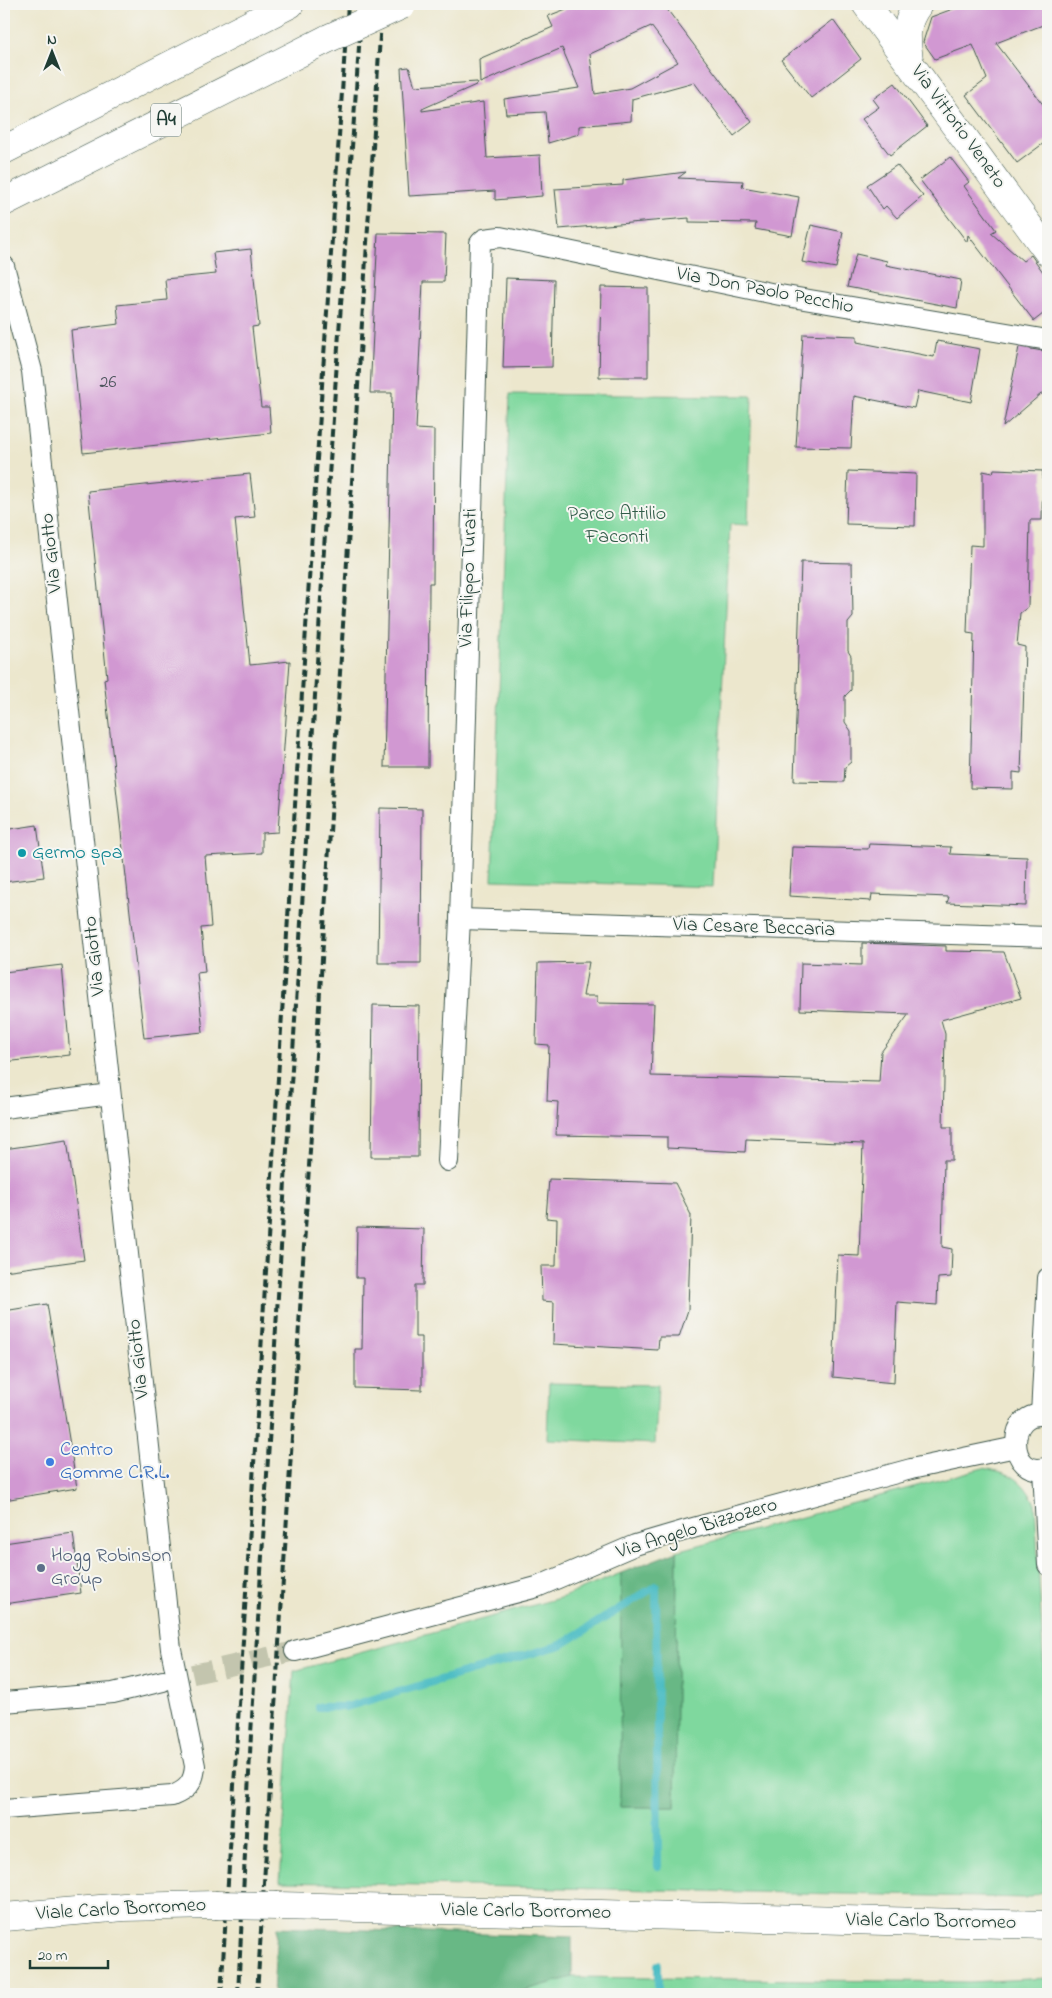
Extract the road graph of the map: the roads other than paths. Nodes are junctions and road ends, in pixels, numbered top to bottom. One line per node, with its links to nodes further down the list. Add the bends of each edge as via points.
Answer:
1 (290, 4): 6 (main road, A4)
2 (403, 4): 7 (main road, A4, bridge)
3 (868, 4): 4 (main road, via 890,9); 5 (main road, Via Vittorio Veneto)
4 (919, 4): 5 (main road, via 909,17 907,28)
5 (909, 60): 9 (main road, Via Vittorio Veneto)
6 (4, 150)
7 (4, 202)
8 (484, 239): 11 (street, Via Don Paolo Pecchio, via 500,237 780,295); 12 (street, Via Filippo Turati, via 479,249)
9 (1048, 252)
10 (4, 266): 14 (street, Via Giotto, via 32,371)
11 (1046, 342)
12 (460, 918): 13 (street, Via Cesare Beccaria); 16 (street, Via Filippo Turati)
13 (1048, 937)
14 (110, 1094): 15 (street); 25 (street, Via Giotto, via 171,1649 194,1777 183,1792 172,1796)
15 (4, 1108)
16 (448, 1161)
17 (1048, 1278): 18 (street)
18 (1045, 1416): 19 (street, via 1034,1416 1021,1424)
19 (1016, 1447): 20 (street, via 1023,1462 1035,1469); 22 (street, Via Angelo Bizzozero, via 911,1468 702,1525 635,1545 537,1587)
20 (1046, 1468): 21 (street)
21 (1048, 1566)
22 (295, 1651)
23 (163, 1681): 24 (street, via 113,1693)
24 (4, 1702)
25 (4, 1809)
26 (4, 1917): 27 (main road, Viale Carlo Borromeo, bridge, via 124,1907 215,1905)
27 (1048, 1925)

